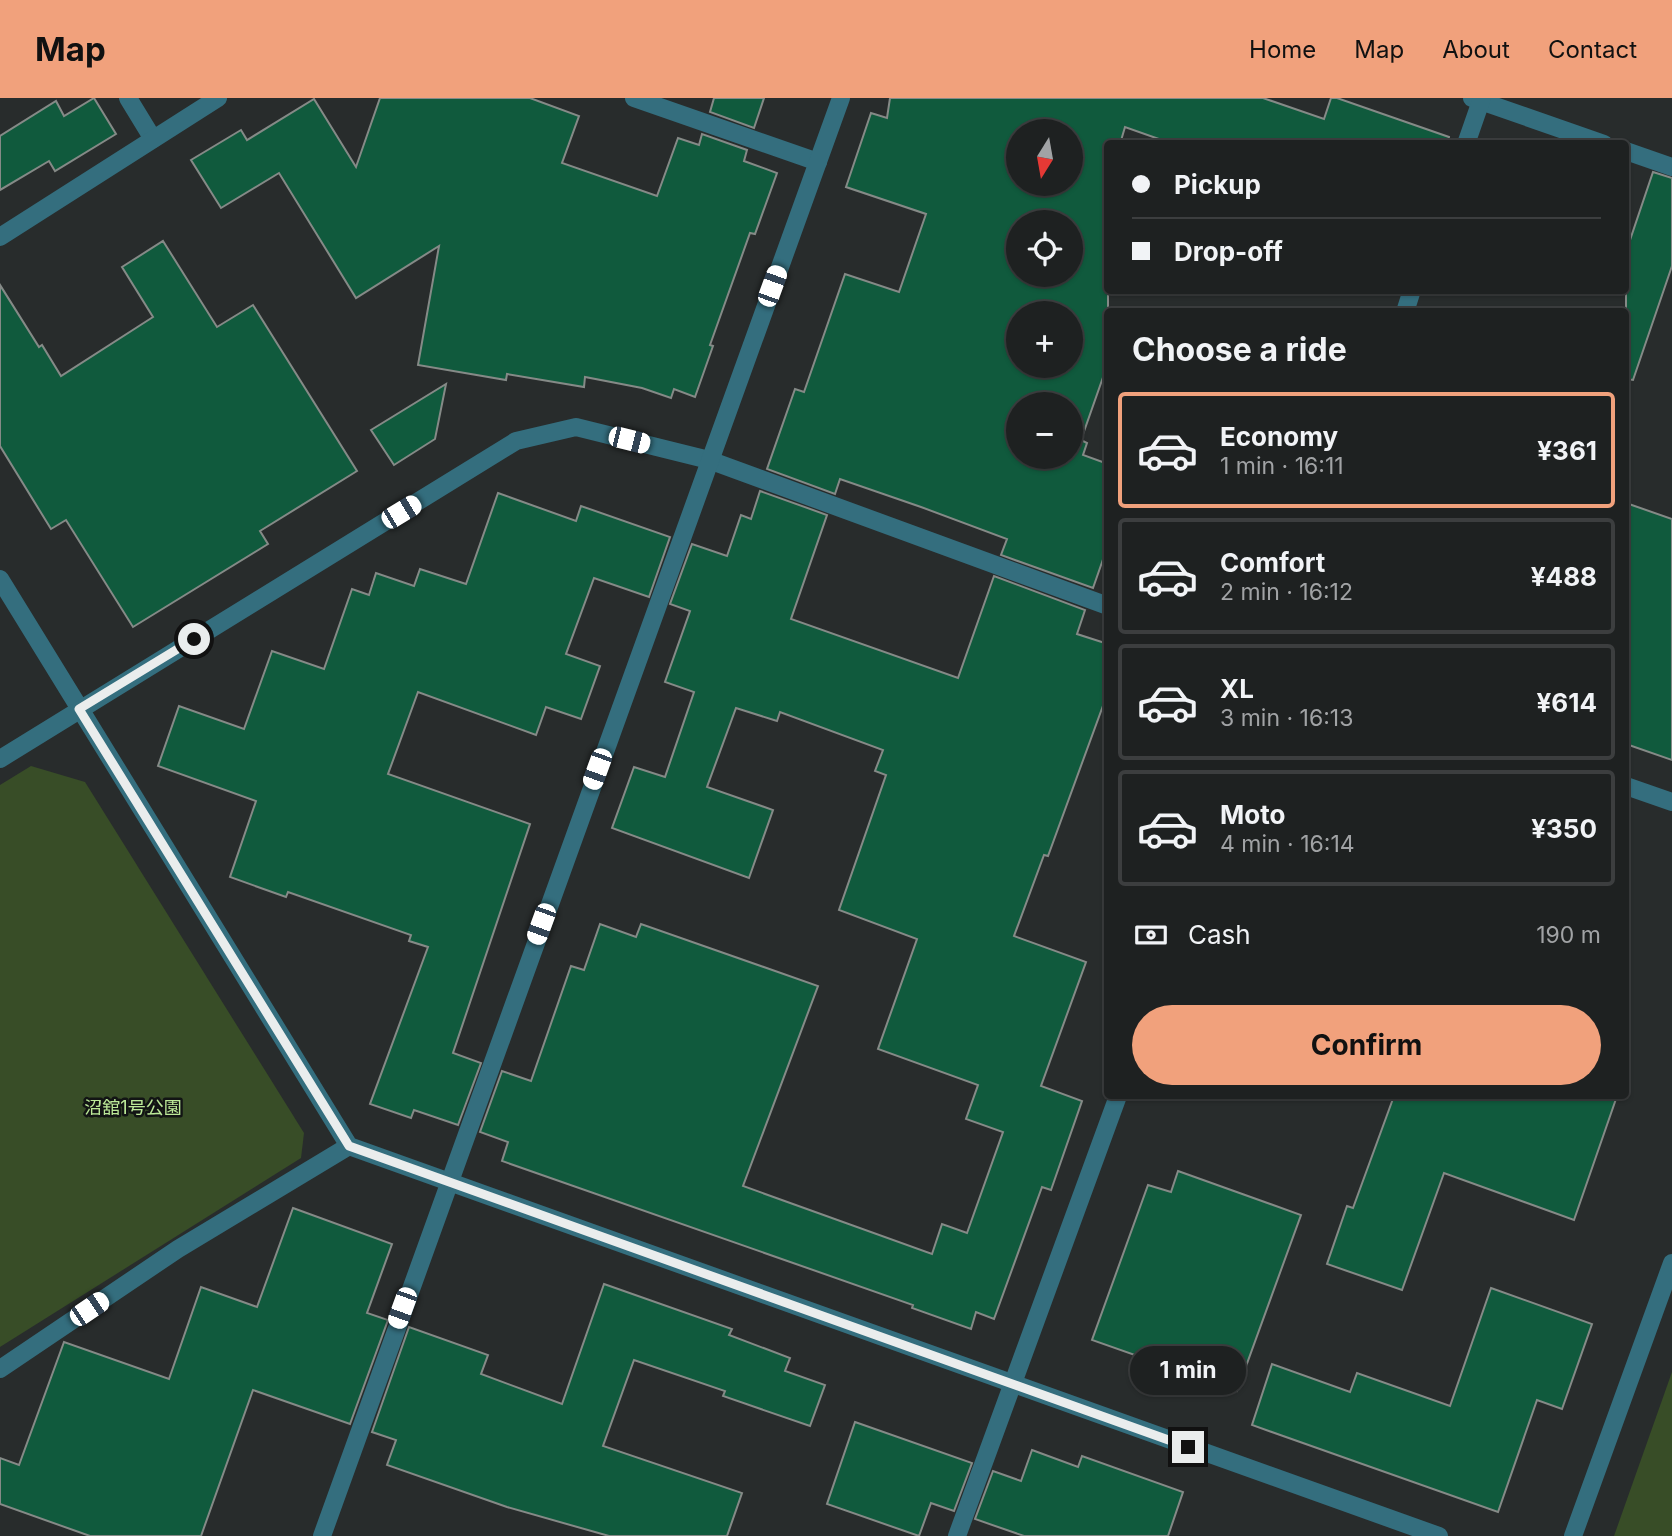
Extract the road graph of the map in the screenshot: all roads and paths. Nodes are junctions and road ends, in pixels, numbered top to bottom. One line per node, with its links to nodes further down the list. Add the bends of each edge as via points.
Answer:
1 (128, 98): 6 (street)
2 (218, 98): 6 (street)
3 (634, 98): 10 (street)
4 (841, 98): 10 (street)
5 (1478, 99): 7 (street); 8 (street)
6 (153, 139): 12 (street)
7 (1467, 140)
8 (1593, 140)
9 (1629, 152): 11 (street)
10 (818, 162): 13 (street)
11 (1672, 167)
12 (0, 237)
13 (709, 460): 15 (street); 16 (street, via 576,427 516,441); 22 (street)
14 (0, 579): 16 (street)
15 (1104, 605)
16 (79, 709): 17 (street); 21 (street)
17 (0, 759)
18 (1629, 787): 19 (street)
19 (1672, 802)
20 (1117, 1099): 25 (street)
21 (349, 1146): 22 (street); 24 (street, via 178,1249)
22 (447, 1181): 25 (street); 26 (street)
23 (1672, 1264): 29 (street)
24 (0, 1369)
25 (1013, 1384): 27 (street); 28 (street)
26 (322, 1536)
27 (957, 1536)
28 (1439, 1536)
29 (1573, 1536)

